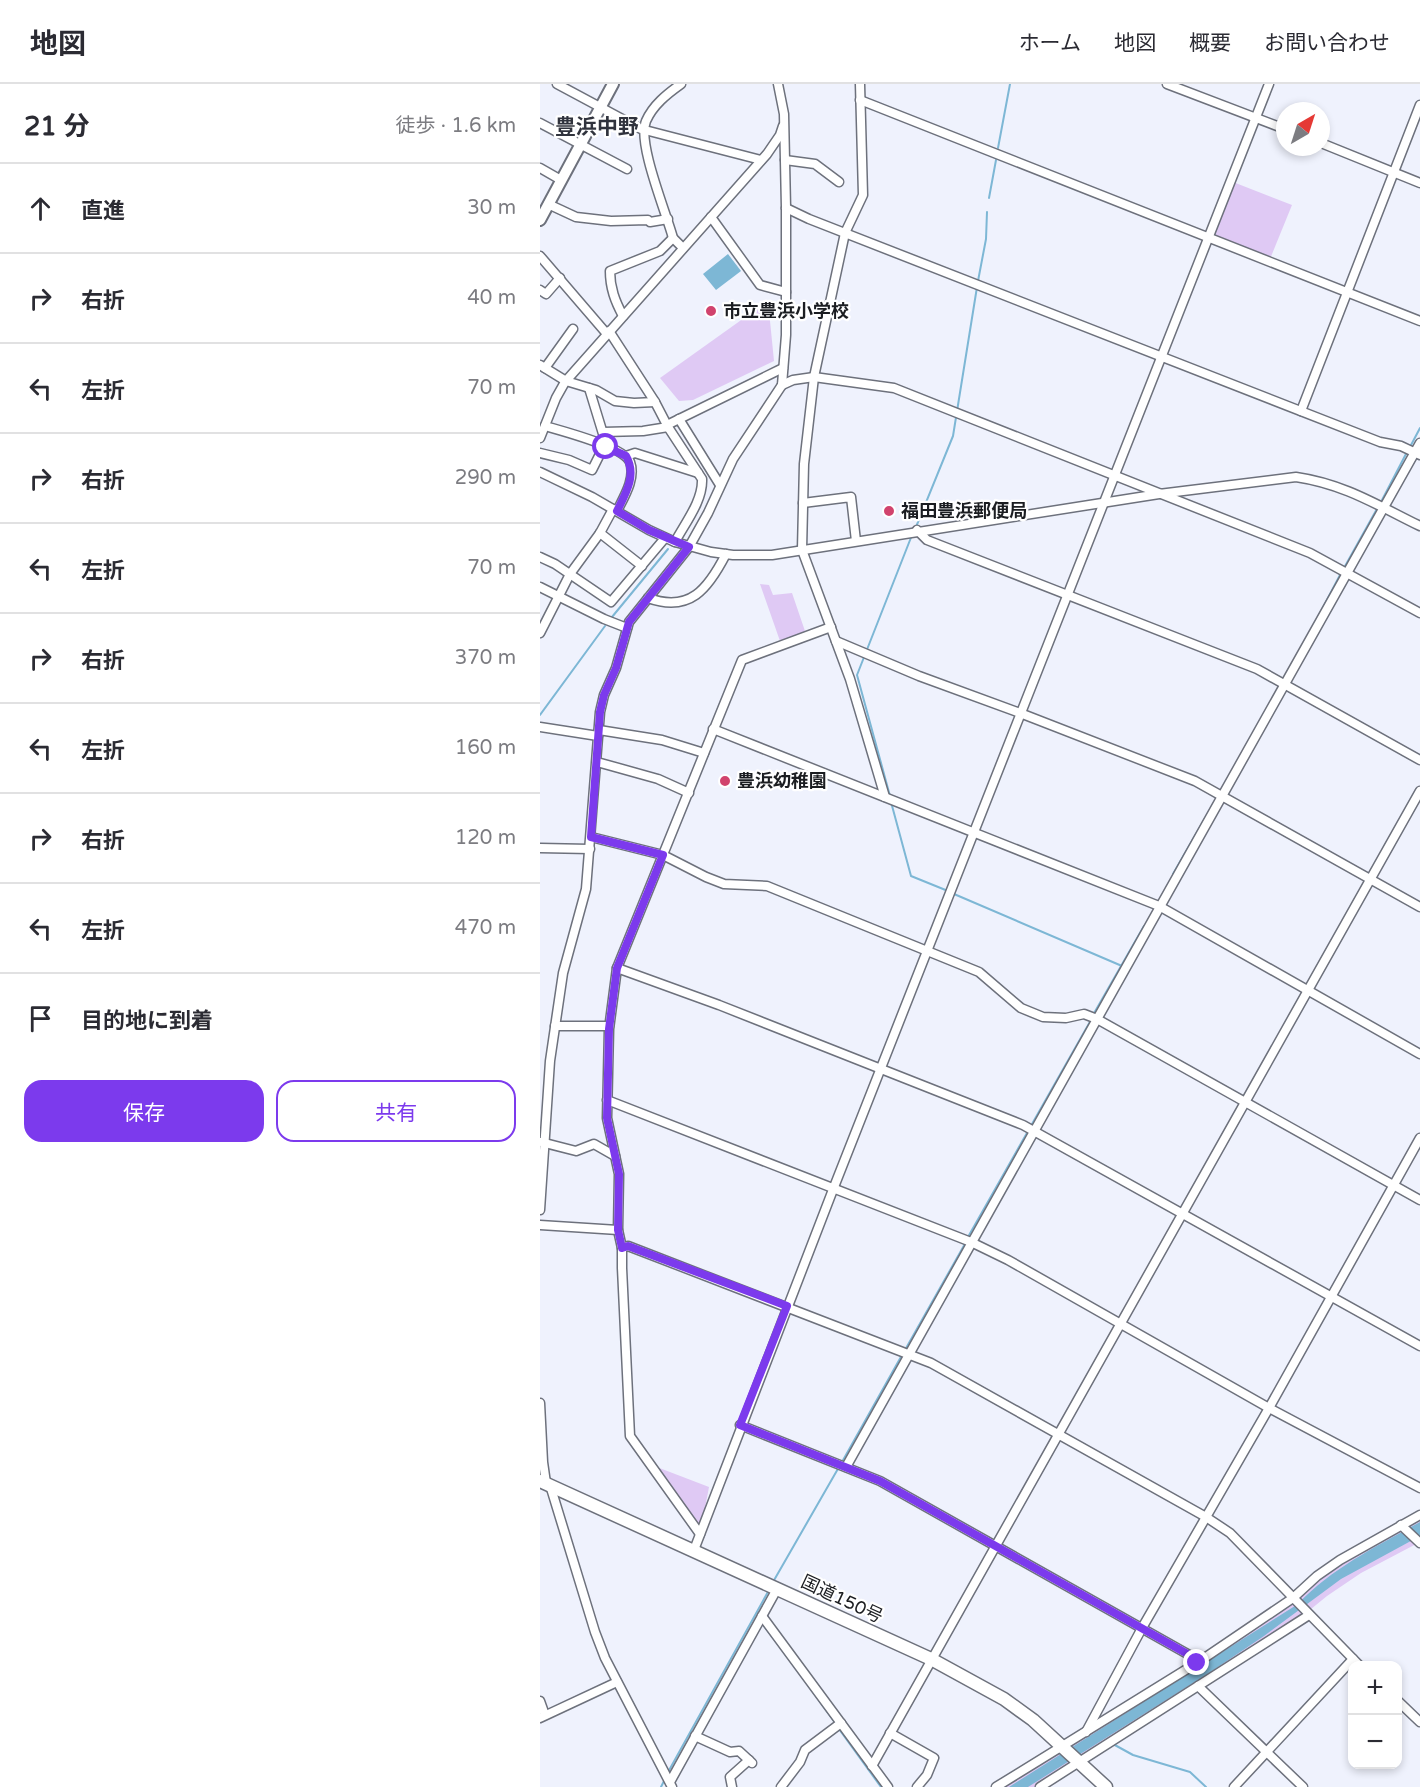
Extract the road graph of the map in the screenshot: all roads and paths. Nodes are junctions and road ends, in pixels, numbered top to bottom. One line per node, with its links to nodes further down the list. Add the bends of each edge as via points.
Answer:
1 (557, 84): 10 (street)
2 (613, 84): 10 (main road)
3 (681, 84): 15 (street, via 660,100)
4 (778, 84): 13 (street)
5 (860, 84): 8 (street)
6 (1167, 84): 11 (street)
7 (1269, 84): 11 (street)
8 (860, 100): 31 (street, via 863,195); 32 (street)
9 (1420, 105): 22 (street)
10 (600, 106): 15 (street); 16 (main road)
11 (1255, 117): 14 (street); 32 (street)
12 (540, 123): 16 (street)
13 (784, 123): 18 (street); 19 (street)
14 (1276, 125)
15 (644, 130): 18 (street); 29 (street, via 645,150)
16 (580, 144): 21 (street); 23 (main road)
17 (1330, 147): 22 (street)
18 (764, 157): 19 (street, via 776,154); 28 (street)
19 (785, 159): 24 (street, via 815,164); 27 (street)
20 (540, 168): 23 (street)
21 (627, 169)
22 (1394, 172): 25 (street); 39 (street)
23 (561, 180): 26 (main road)
24 (839, 182)
25 (1420, 183)
26 (548, 204): 29 (street, via 576,217 650,222); 30 (main road)
27 (786, 208): 31 (street); 38 (street)
28 (711, 217): 34 (street); 38 (street, via 760,285)
29 (668, 219): 33 (street)
30 (540, 220)
31 (844, 232): 44 (street); 47 (street)
32 (1208, 237): 39 (street); 44 (street)
33 (673, 238): 34 (street); 40 (street, via 660,251 610,271 614,300)
34 (683, 248): 40 (street)
35 (540, 256): 36 (street)
36 (560, 278): 37 (street, via 546,294); 43 (street)
37 (540, 290)
38 (786, 292): 46 (street)
39 (1346, 292): 41 (street); 52 (street)
40 (623, 316): 43 (street)
41 (1420, 321)
42 (573, 329): 45 (street)
43 (608, 332): 48 (street); 51 (street)
44 (1160, 356): 52 (street); 65 (street)
45 (543, 367): 48 (street)
46 (783, 368): 49 (street); 53 (street)
47 (814, 377): 49 (street); 65 (street, via 894,388); 68 (street)
48 (566, 381): 50 (street); 54 (street)
49 (782, 385): 66 (street, via 732,459)
50 (589, 388): 51 (street, via 615,401); 56 (street)
51 (655, 402): 55 (street)
52 (1301, 411): 61 (street)
53 (679, 419): 55 (street); 66 (street)
54 (545, 426): 57 (street); 59 (street)
55 (667, 426): 56 (street); 64 (street)
56 (603, 432): 59 (street)
57 (540, 438)
58 (1420, 443): 61 (street)
59 (605, 446): 60 (street, via 592,470); 62 (street)
60 (540, 453)
61 (1418, 453): 70 (street)
62 (626, 456): 64 (street, via 635,453); 71 (street, via 631,477)
63 (540, 472): 71 (street)
64 (698, 473): 77 (street, via 702,479 698,499)
65 (1113, 476): 67 (street); 69 (street)
66 (720, 484): 78 (street)
67 (1159, 494): 69 (street); 70 (street, via 1296,477 1345,488); 83 (street, via 1310,553)
68 (803, 503): 76 (street, via 851,497); 79 (street)
69 (1103, 503): 73 (street); 86 (street)
70 (1384, 507): 72 (street); 83 (street)
71 (615, 510): 74 (street); 75 (street)
72 (1420, 526)
73 (917, 531): 76 (street); 86 (street, via 927,540)
74 (600, 533): 82 (street); 84 (street)
75 (665, 538): 77 (street); 82 (street)
76 (856, 541): 79 (street)
77 (675, 542): 78 (street)
78 (689, 547): 80 (street); 88 (street)
79 (802, 550): 80 (street, via 772,555); 90 (street)
80 (726, 554): 88 (street, via 708,585 687,601 662,603)
81 (540, 557): 84 (street)
82 (642, 566): 84 (street, via 611,603)
83 (1347, 572): 89 (street); 94 (street)
84 (570, 574): 87 (street)
85 (540, 587): 87 (street)
86 (1067, 593): 94 (street, via 1257,669); 95 (street)
87 (559, 596): 91 (street); 92 (street)
88 (648, 598): 91 (street)
89 (1420, 613)
90 (831, 627): 93 (street); 97 (street, via 742,660)
91 (627, 628): 98 (street, via 604,695)
92 (540, 633)
93 (836, 641): 95 (street); 104 (street)
94 (1284, 684): 100 (street); 105 (street)
95 (1020, 713): 105 (street, via 1195,781); 106 (street)
96 (540, 727): 98 (street)
97 (713, 729): 99 (street); 104 (street)
98 (598, 733): 99 (street, via 662,740); 101 (street)
99 (704, 753): 103 (street)
100 (1420, 760)
101 (597, 762): 103 (street, via 658,779); 107 (street)
102 (1420, 791): 111 (street)
103 (688, 793): 110 (street)
104 (885, 796): 106 (street)
105 (1221, 796): 111 (street); 112 (street)
106 (974, 832): 112 (street); 114 (street)
107 (591, 837): 109 (street); 110 (street)
108 (540, 848): 109 (street)
109 (590, 849): 118 (street, via 586,889 563,973)
110 (663, 855): 114 (street, via 706,878 724,884 767,886); 115 (street)
111 (1371, 879): 113 (street); 116 (street)
112 (1159, 906): 116 (street); 117 (street)
113 (1420, 907)
114 (927, 951): 117 (street, via 979,972 1021,1008 1043,1017 1084,1014); 121 (street)
115 (617, 968): 119 (street); 121 (street)
116 (1308, 990): 120 (street); 123 (street)
117 (1096, 1019): 123 (street); 124 (street)
118 (555, 1026): 119 (street); 126 (street)
119 (609, 1026): 122 (street)
120 (1420, 1054)
121 (881, 1068): 124 (street); 129 (street)
122 (607, 1100): 127 (street); 129 (street)
123 (1247, 1102): 128 (street); 132 (street)
124 (1035, 1131): 132 (street); 135 (street)
125 (1420, 1138): 128 (street)
126 (543, 1142): 127 (street, via 576,1151 594,1144); 131 (street)
127 (615, 1156): 134 (street, via 619,1174)
128 (1393, 1186): 130 (street); 137 (street)
129 (834, 1187): 135 (street); 138 (street)
130 (1420, 1200)
131 (540, 1210)
132 (1182, 1213): 137 (street); 139 (street)
133 (540, 1225): 134 (street)
134 (618, 1230): 136 (street)
135 (971, 1242): 139 (street); 141 (street)
136 (622, 1248): 138 (street, via 628,1246); 152 (street, via 630,1436)
137 (1330, 1298): 140 (street); 143 (street)
138 (787, 1306): 141 (street); 144 (street)
139 (1120, 1324): 143 (street); 145 (street)
140 (1420, 1346)
141 (909, 1354): 145 (street); 146 (street)
142 (540, 1403): 147 (street)
143 (1269, 1408): 148 (street); 150 (street)
144 (740, 1425): 146 (street); 152 (street)
145 (1057, 1434): 150 (street); 154 (street)
146 (846, 1467): 154 (street, via 880,1481)
147 (545, 1483): 155 (highway, 国道150号); 165 (street, via 594,1632)
148 (1420, 1488)
149 (1420, 1515): 151 (street)
150 (1206, 1517): 157 (street, via 1230,1533); 160 (street)
151 (1401, 1525): 153 (street); 157 (street, via 1340,1560)
152 (700, 1534): 155 (street)
153 (1420, 1543)
154 (995, 1546): 160 (street); 161 (street)
155 (694, 1550): 156 (highway, 国道150号)
156 (777, 1588): 159 (street); 161 (highway, 国道150号)
157 (1293, 1598): 158 (street); 162 (street)
158 (1309, 1615): 163 (street); 166 (street)
159 (762, 1616): 171 (street); 174 (street)
160 (1142, 1628): 162 (street); 172 (street)
161 (931, 1659): 173 (street); 175 (highway, 国道150号, via 1004,1700)
162 (1200, 1661): 172 (street)
163 (1355, 1661)
164 (1348, 1670): 176 (street)
165 (616, 1682): 169 (street); 179 (street)
166 (1198, 1686): 176 (street); 177 (street)
167 (540, 1701): 169 (street)
168 (1402, 1705): 170 (street)
169 (543, 1716)
170 (1420, 1722)
171 (841, 1723): 178 (street); 181 (street, via 805,1750)
172 (1086, 1732): 175 (street)
173 (890, 1733): 178 (street); 183 (street, via 934,1758)
174 (695, 1736): 179 (street); 180 (street, via 730,1752 739,1751 750,1761 730,1777)
175 (1062, 1746): 177 (highway, 国道150号); 184 (street)
176 (1267, 1752): 187 (street); 188 (street)
177 (1080, 1762): 185 (street); 186 (highway, 国道150号)
178 (872, 1766): 182 (street)
179 (671, 1784)
180 (732, 1787)
181 (781, 1787)
182 (888, 1787)
183 (917, 1787)
184 (996, 1787)
185 (1040, 1787)
186 (1106, 1787)
187 (1234, 1787)
188 (1303, 1787)

